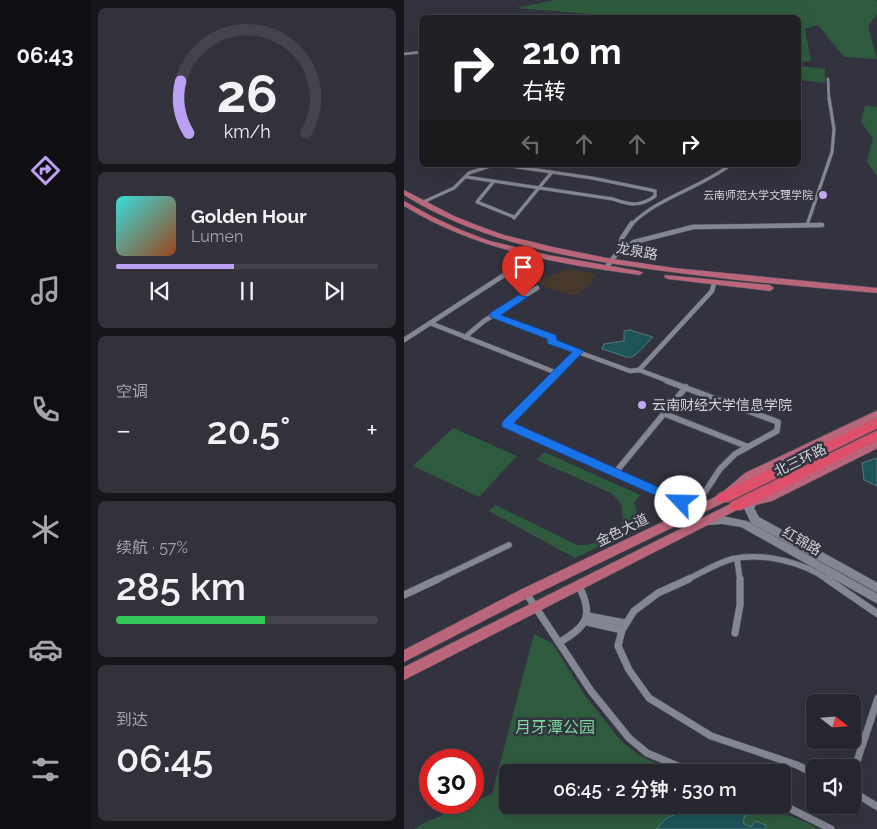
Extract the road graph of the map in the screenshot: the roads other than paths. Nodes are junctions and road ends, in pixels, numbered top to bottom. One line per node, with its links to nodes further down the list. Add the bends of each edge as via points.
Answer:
1 (419, 52): 2 (street)
2 (404, 54)
3 (828, 79): 14 (street, via 834,129 832,146)
4 (488, 167): 8 (street)
5 (517, 167): 7 (street)
6 (727, 167): 16 (street, via 701,185 664,200 627,227 621,237)
7 (552, 172): 10 (street); 10 (street, via 651,190 655,191 655,196 642,205 633,206 612,199)
8 (466, 177): 9 (street); 13 (street, via 454,188)
9 (494, 181): 10 (street); 10 (street, via 477,202 514,218)
10 (539, 188)
11 (404, 192): 13 (main road, 龙泉路)
12 (404, 203): 17 (main road, 龙泉路, via 450,228)
13 (421, 203): 18 (main road, 龙泉路, via 462,224 510,240)
14 (807, 225): 15 (street); 16 (street, via 693,227 634,242)
15 (822, 225)
16 (619, 252): 18 (street)
17 (535, 255): 19 (main road, 龙泉路); 25 (street)
18 (612, 260): 19 (street); 22 (main road, 龙泉路, via 670,271)
19 (606, 268): 20 (main road, 龙泉路)
20 (714, 283): 23 (main road, 龙泉路); 29 (street, via 712,291)
21 (537, 288): 24 (street)
22 (877, 291)
23 (877, 298)
24 (494, 315): 26 (street); 28 (street)
25 (430, 323): 26 (street); 27 (street)
26 (465, 337): 30 (street)
27 (404, 340)
28 (579, 351): 29 (street, via 630,371); 30 (street)
29 (639, 370): 31 (street)
30 (556, 373): 38 (street, via 506,424)
31 (686, 387): 33 (street); 37 (street, via 778,422 777,431)
32 (877, 413): 40 (main road, 金色大道, via 749,476)
33 (665, 414): 37 (street); 38 (street)
34 (877, 422): 39 (highway, 北三环路)
35 (877, 434): 39 (highway, 北三环路)
36 (877, 443): 41 (main road, via 768,498)
37 (746, 446): 38 (street, via 730,456 714,474 705,492 681,502)
38 (615, 473)
39 (768, 483): 40 (highway, 北三环路); 41 (highway, 北三环路)
40 (723, 498): 48 (main road, 金色大道)
41 (754, 499): 42 (highway, 北三环路); 47 (street, 红锦路, via 750,511 755,520)
42 (736, 506): 43 (main road)
43 (708, 521): 46 (main road); 50 (street, 红锦路, via 743,524)
44 (509, 545): 49 (street)
45 (737, 559): 52 (street, via 789,560 824,577); 54 (street, via 658,593 634,611); 55 (street, via 742,576)
46 (579, 586): 51 (main road); 53 (street, via 586,598)
47 (877, 589)
48 (526, 594): 51 (street); 57 (main road, 金色大道)
49 (404, 596)
50 (877, 600)
51 (535, 607): 56 (street); 58 (main road)
52 (877, 614)
53 (588, 619): 54 (street); 56 (street, via 575,634)
54 (623, 626): 62 (street, via 618,646 629,670 649,698 711,736)
55 (735, 633)
56 (560, 642): 61 (street, via 591,692 629,738 647,753)
57 (404, 656)
58 (404, 674)
59 (877, 698): 60 (street)
60 (857, 759)
61 (673, 764)
62 (806, 770)
63 (861, 797): 64 (street)
64 (877, 806)
65 (791, 809): 66 (street)
66 (831, 829)

